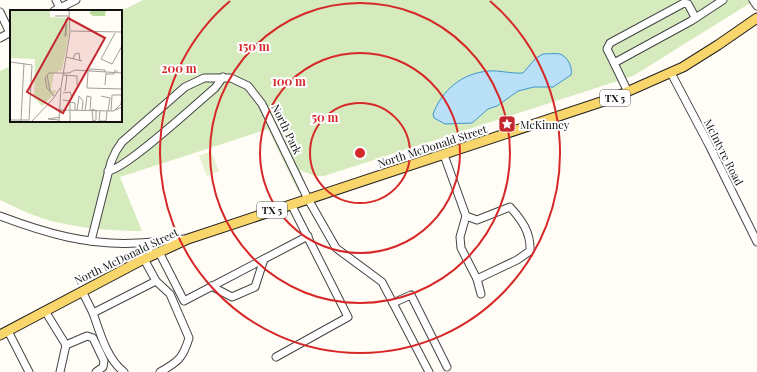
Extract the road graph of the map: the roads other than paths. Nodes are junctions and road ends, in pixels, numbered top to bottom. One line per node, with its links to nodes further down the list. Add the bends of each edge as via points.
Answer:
1 (56, 0): 6 (street)
2 (76, 0): 6 (street)
3 (723, 0): 8 (street)
4 (753, 0): 5 (street)
5 (757, 6)
6 (57, 10)
7 (0, 12): 10 (street)
8 (696, 17): 13 (street); 13 (street, via 688,4 684,3 610,43 607,49)
9 (757, 18): 14 (main road, North McDonald Street / TX 5)
10 (10, 31)
11 (10, 33): 12 (street)
12 (0, 38)
13 (614, 63): 16 (street)
14 (671, 73): 16 (main road, North McDonald Street / TX 5); 26 (street, McIntyre Road)
15 (223, 77): 18 (street, via 215,88 131,159 115,171); 18 (street, North Park, via 204,78 185,87 122,142 113,156); 19 (street, North Park, via 243,83 257,96)
16 (628, 92): 17 (main road, North McDonald Street / TX 5)
17 (444, 155): 19 (main road, North McDonald Street / TX 5); 22 (street)
18 (108, 172): 25 (street, North Park)
19 (308, 199): 20 (main road, North McDonald Street / TX 5); 35 (street, North Park, via 336,248 382,282)
20 (292, 204): 23 (street); 24 (main road, North McDonald Street / TX 5)
21 (0, 216): 25 (street, via 43,232)
22 (466, 216): 30 (street, via 460,237 461,248); 30 (street, via 477,220 510,207 520,217 531,238 530,251)
23 (308, 236): 29 (street); 40 (street, via 348,317)
24 (188, 239): 27 (street); 28 (main road, North McDonald Street / TX 5)
25 (91, 241): 27 (street)
26 (757, 242)
27 (144, 243): 28 (street)
28 (151, 255): 31 (street); 32 (street, via 184,301); 33 (main road, North McDonald Street / TX 5)
29 (264, 259): 32 (street); 32 (street, via 255,287 232,297)
30 (477, 279): 34 (street)
31 (156, 281): 37 (street); 46 (street, via 170,294 189,338 179,361)
32 (211, 286)
33 (82, 292): 36 (main road, North McDonald Street / TX 5); 37 (street)
34 (481, 294)
35 (393, 303): 41 (street, via 411,295); 47 (street, North Park)
36 (45, 311): 38 (main road, North McDonald Street / TX 5); 39 (street)
37 (94, 314): 45 (street, via 112,357)
38 (4, 333): 42 (street)
39 (66, 345): 43 (street); 44 (street, via 87,336 93,338 104,361 103,367)
40 (276, 357)
41 (447, 367)
42 (29, 372)
43 (60, 372)
44 (96, 372)
45 (124, 372)
46 (160, 372)
47 (429, 372)

